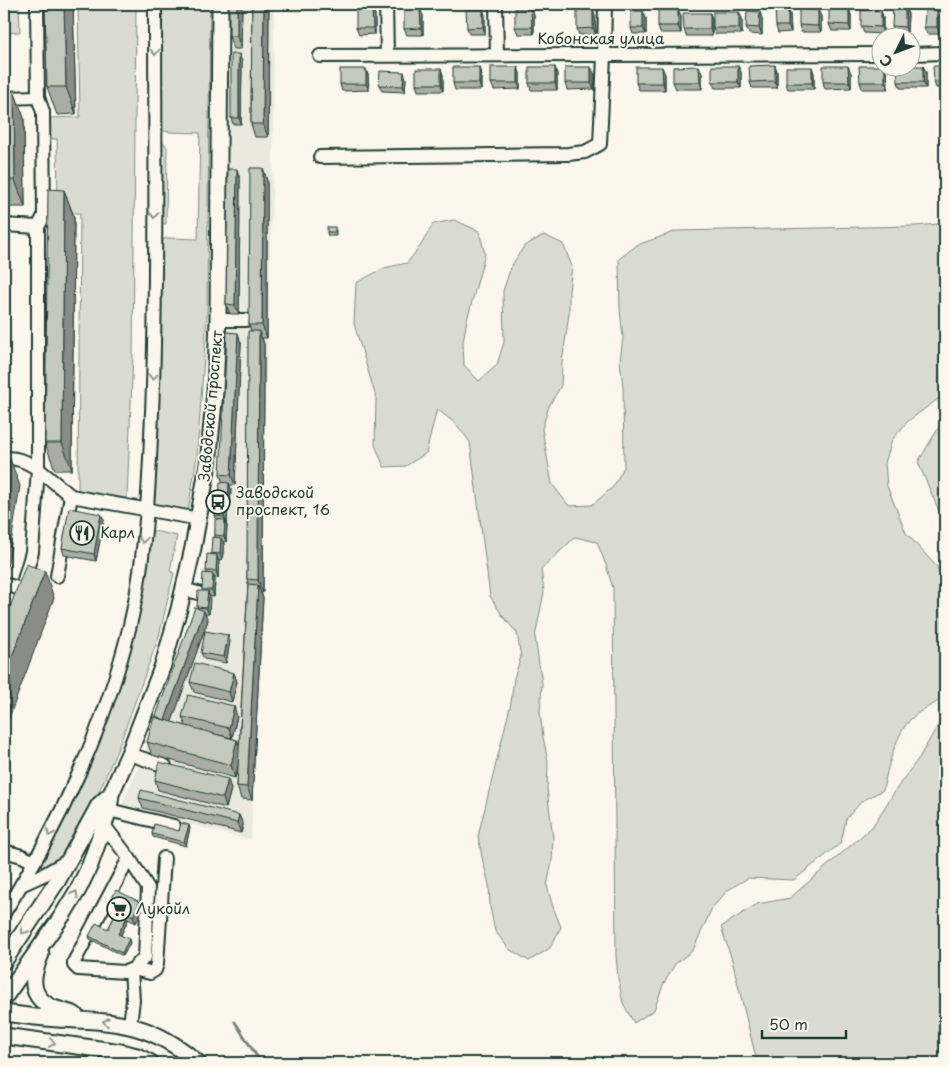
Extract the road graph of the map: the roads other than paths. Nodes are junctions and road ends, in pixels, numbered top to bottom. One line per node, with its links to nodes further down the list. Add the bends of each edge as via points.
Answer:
1 (37, 4): 14 (street)
2 (156, 4): 24 (street, one-way to 24, via 155,312)
3 (220, 4): 19 (main road, Заводской проспект)
4 (386, 4): 12 (street)
5 (496, 4): 10 (street)
6 (605, 4): 13 (street)
7 (872, 54): 13 (street, Кобонская улица)
8 (922, 54): 9 (street)
9 (945, 54)
10 (497, 55): 12 (street, Кобонская улица); 13 (street, Кобонская улица)
11 (320, 56): 12 (street, Кобонская улица)
12 (387, 56)
13 (604, 56): 16 (street, via 600,144 584,152)
14 (38, 97): 15 (street); 18 (street, via 43,112 44,216)
15 (4, 98)
16 (320, 157)
17 (4, 225): 18 (street)
18 (38, 226): 22 (street)
19 (218, 320): 20 (street); 25 (main road, Заводской проспект, via 208,464)
20 (246, 320)
21 (4, 458): 22 (street, via 13,457)
22 (38, 469): 23 (street); 28 (street, via 32,552)
23 (71, 496): 24 (street); 26 (street)
24 (146, 510): 25 (street); 38 (street, one-way to 38, via 137,594 120,662 96,731)
25 (198, 519): 30 (main road, Заводской проспект, via 190,591)
26 (58, 576)
27 (4, 584): 28 (street)
28 (21, 589): 29 (street)
29 (15, 604)
30 (129, 754): 31 (street); 32 (main road, Заводской проспект)
31 (165, 766)
32 (101, 814): 33 (street); 35 (street); 37 (main road, Заводской проспект); 41 (main road, Заводской проспект, one-way to 32, via 90,865)
33 (174, 826)
34 (4, 851): 38 (street)
35 (129, 858): 43 (street, via 148,888 145,957); 43 (street, via 74,965 81,969 124,972)
36 (164, 858): 43 (street, via 156,970 150,973)
37 (69, 860): 39 (street); 42 (main road, Заводской проспект, one-way to 42)
38 (34, 862): 39 (street)
39 (21, 885): 40 (street)
40 (4, 913)
41 (49, 936): 44 (main road, Заводской проспект); 46 (main road, via 35,968 35,992 50,1007)
42 (4, 961)
43 (132, 969): 47 (street)
44 (4, 998)
45 (4, 1013): 46 (main road)
46 (86, 1019): 47 (main road, one-way to 46)
47 (130, 1025): 50 (main road, via 166,1039)
48 (4, 1036): 49 (main road, one-way to 49, via 120,1052)
49 (151, 1063)
50 (198, 1063)

